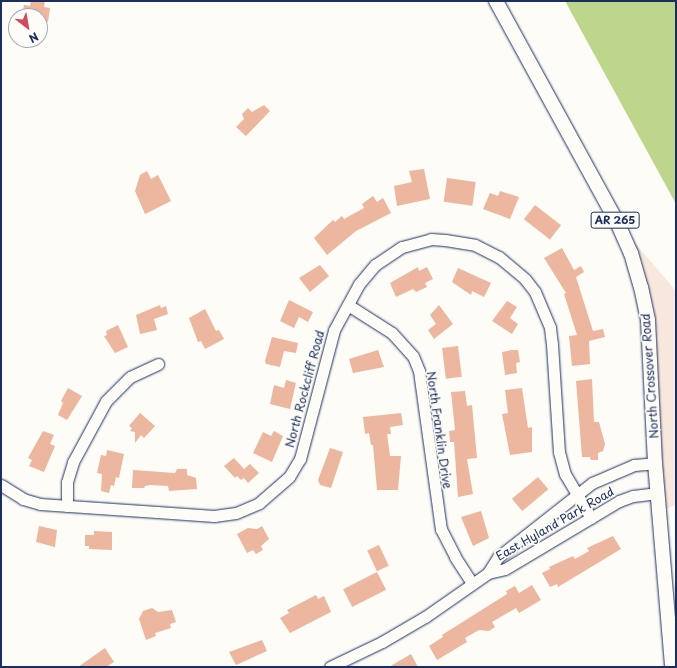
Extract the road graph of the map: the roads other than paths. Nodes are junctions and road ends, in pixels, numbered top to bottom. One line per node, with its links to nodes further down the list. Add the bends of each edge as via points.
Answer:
1 (496, 1): 4 (main road, North Crossover Road / AR 265, via 631,253 648,320)
2 (348, 305): 7 (street, North Rockcliff Road, via 359,284 374,266 402,247 415,243 431,239 458,241 481,248 506,262 535,292 550,328 559,452 565,474); 8 (street, North Rockcliff Road, via 334,330 326,355 300,459 289,478 259,503 236,513 214,516); 11 (street, North Franklin Drive, via 392,332 413,356 419,371 441,529)
3 (158, 364): 8 (street, via 130,378 106,401 73,462 67,482)
4 (655, 463): 6 (main road, North Crossover Road / AR 265); 7 (street, East Hyland Park Road, via 614,472)
5 (1, 485): 8 (street, North Rockcliff Road, via 23,499 40,504)
6 (658, 493): 9 (street, East Hyland Park Road, via 619,501); 13 (main road, North Crossover Road / AR 265)
7 (577, 494): 9 (street, North Rockcliff Road); 10 (street, East Hyland Park Road, via 498,556)
8 (67, 506)
9 (591, 518): 10 (street, East Hyland Park Road, via 505,569)
10 (488, 573): 11 (street, East Hyland Park Road)
11 (472, 583): 12 (street, East Hyland Park Road, via 426,616 382,642)
12 (330, 667)
13 (672, 667)

